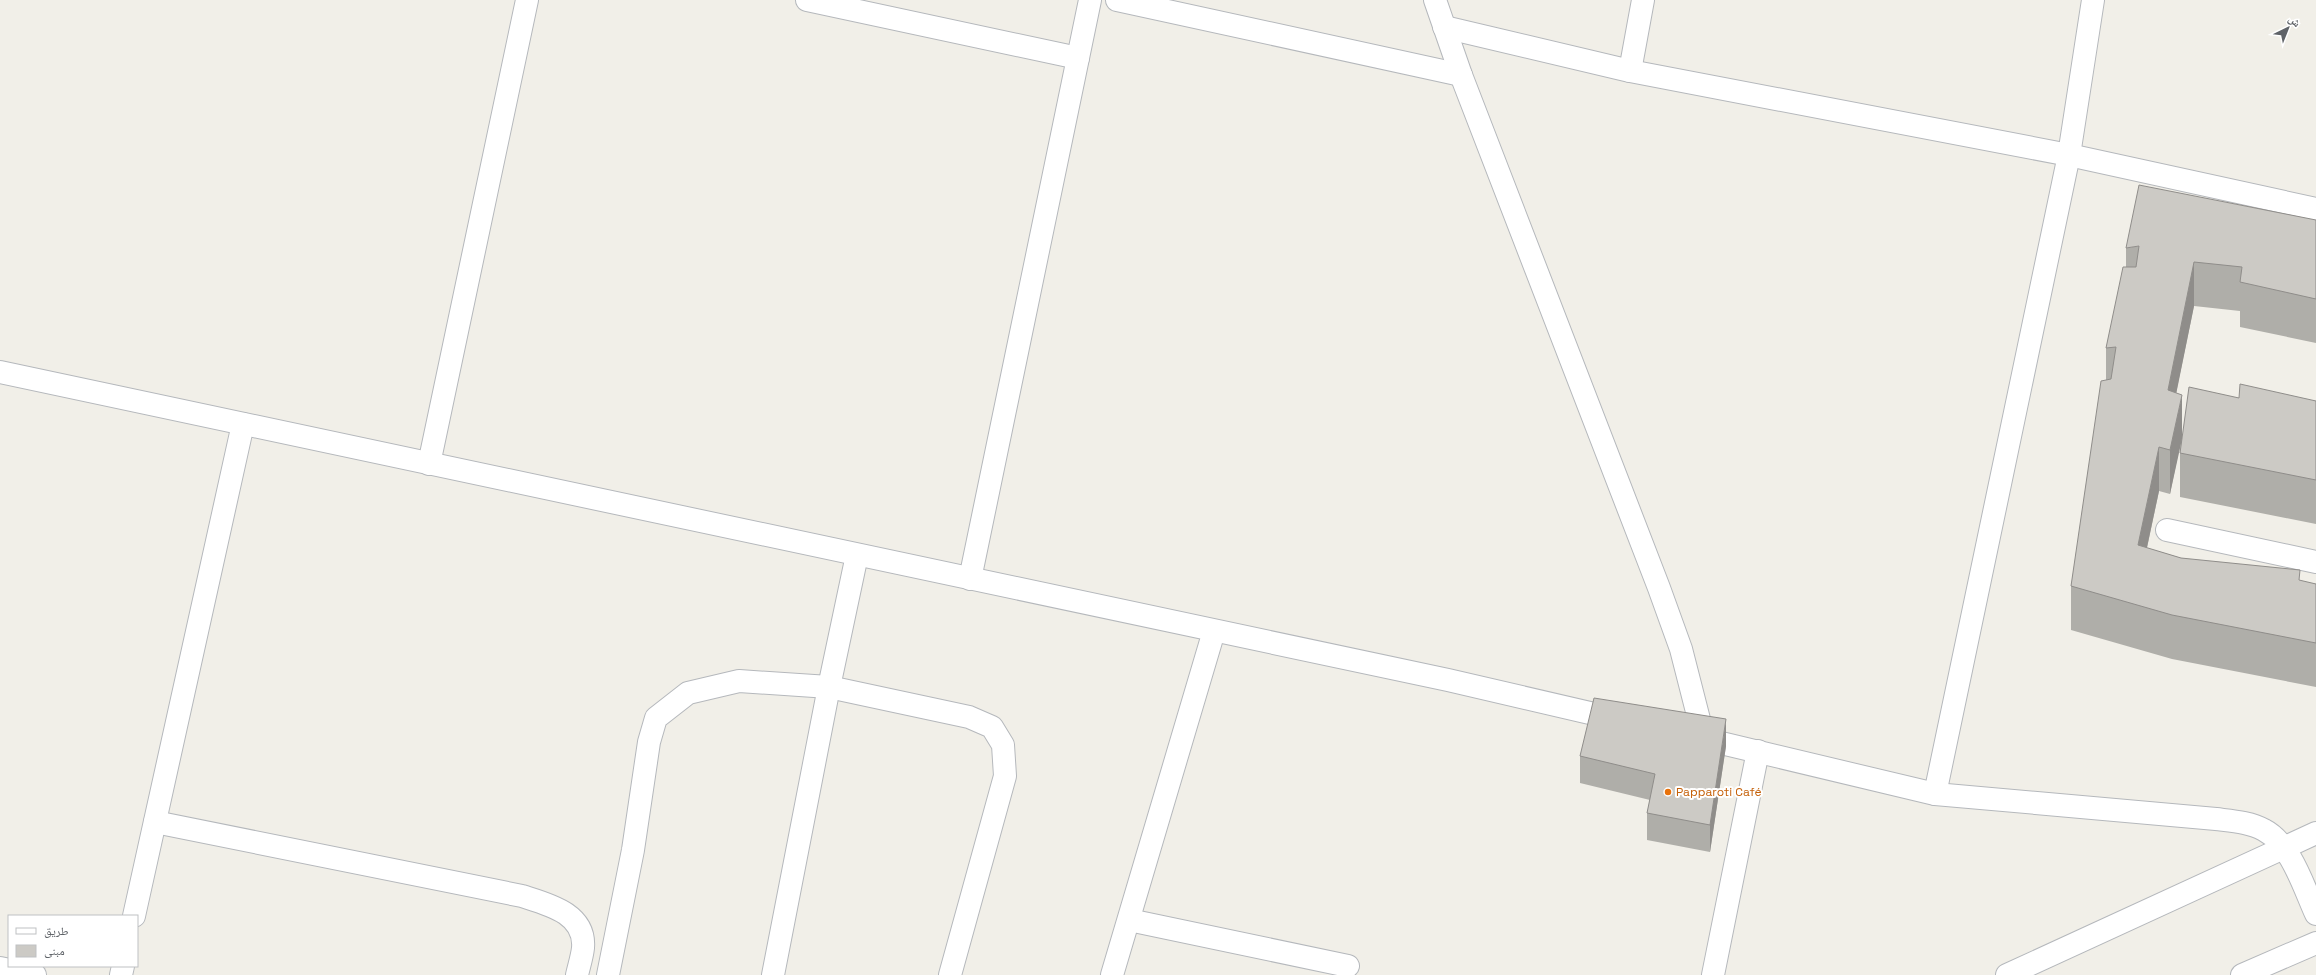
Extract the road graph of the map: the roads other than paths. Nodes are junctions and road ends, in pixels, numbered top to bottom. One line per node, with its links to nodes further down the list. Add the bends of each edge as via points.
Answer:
1 (527, 0): 16 (street)
2 (807, 0): 9 (street)
3 (1090, 0): 9 (street)
4 (1117, 0): 11 (street)
5 (1434, 0): 8 (street)
6 (1643, 0): 10 (street)
7 (2094, 0): 12 (street)
8 (1444, 27): 10 (street); 11 (street)
9 (1078, 58): 20 (street)
10 (1630, 71): 12 (street)
11 (1461, 75): 25 (street, via 1681,649)
12 (2069, 155): 13 (street); 27 (street)
13 (2316, 209)
14 (0, 372): 15 (street)
15 (243, 424): 16 (street); 28 (street)
16 (429, 464): 18 (street)
17 (2167, 530): 19 (street)
18 (857, 555): 20 (street); 22 (street)
19 (2316, 562)
20 (970, 579): 21 (street)
21 (1214, 631): 23 (street, via 1448,680); 33 (street)
22 (829, 687): 39 (street, via 739,681 688,693 656,718 649,742 633,850); 40 (street); 41 (street, via 968,717 992,727 1003,745 1005,776)
23 (1642, 725)
24 (1673, 732): 25 (street)
25 (1704, 739): 26 (street)
26 (1758, 751): 27 (street); 43 (street)
27 (1934, 794): 30 (street, via 2216,819 2264,830)
28 (155, 822): 32 (street); 38 (street, via 522,896 559,908 572,918 583,936)
29 (2316, 833): 30 (street)
30 (2284, 846): 31 (street); 44 (street)
31 (2316, 914)
32 (134, 915)
33 (1129, 920): 35 (street); 42 (street)
34 (2316, 943): 45 (street)
35 (1348, 966)
36 (0, 968): 37 (street)
37 (35, 975)
38 (577, 975)
39 (608, 975)
40 (773, 975)
41 (950, 975)
42 (1112, 975)
43 (1713, 975)
44 (2007, 975)
45 (2242, 975)

